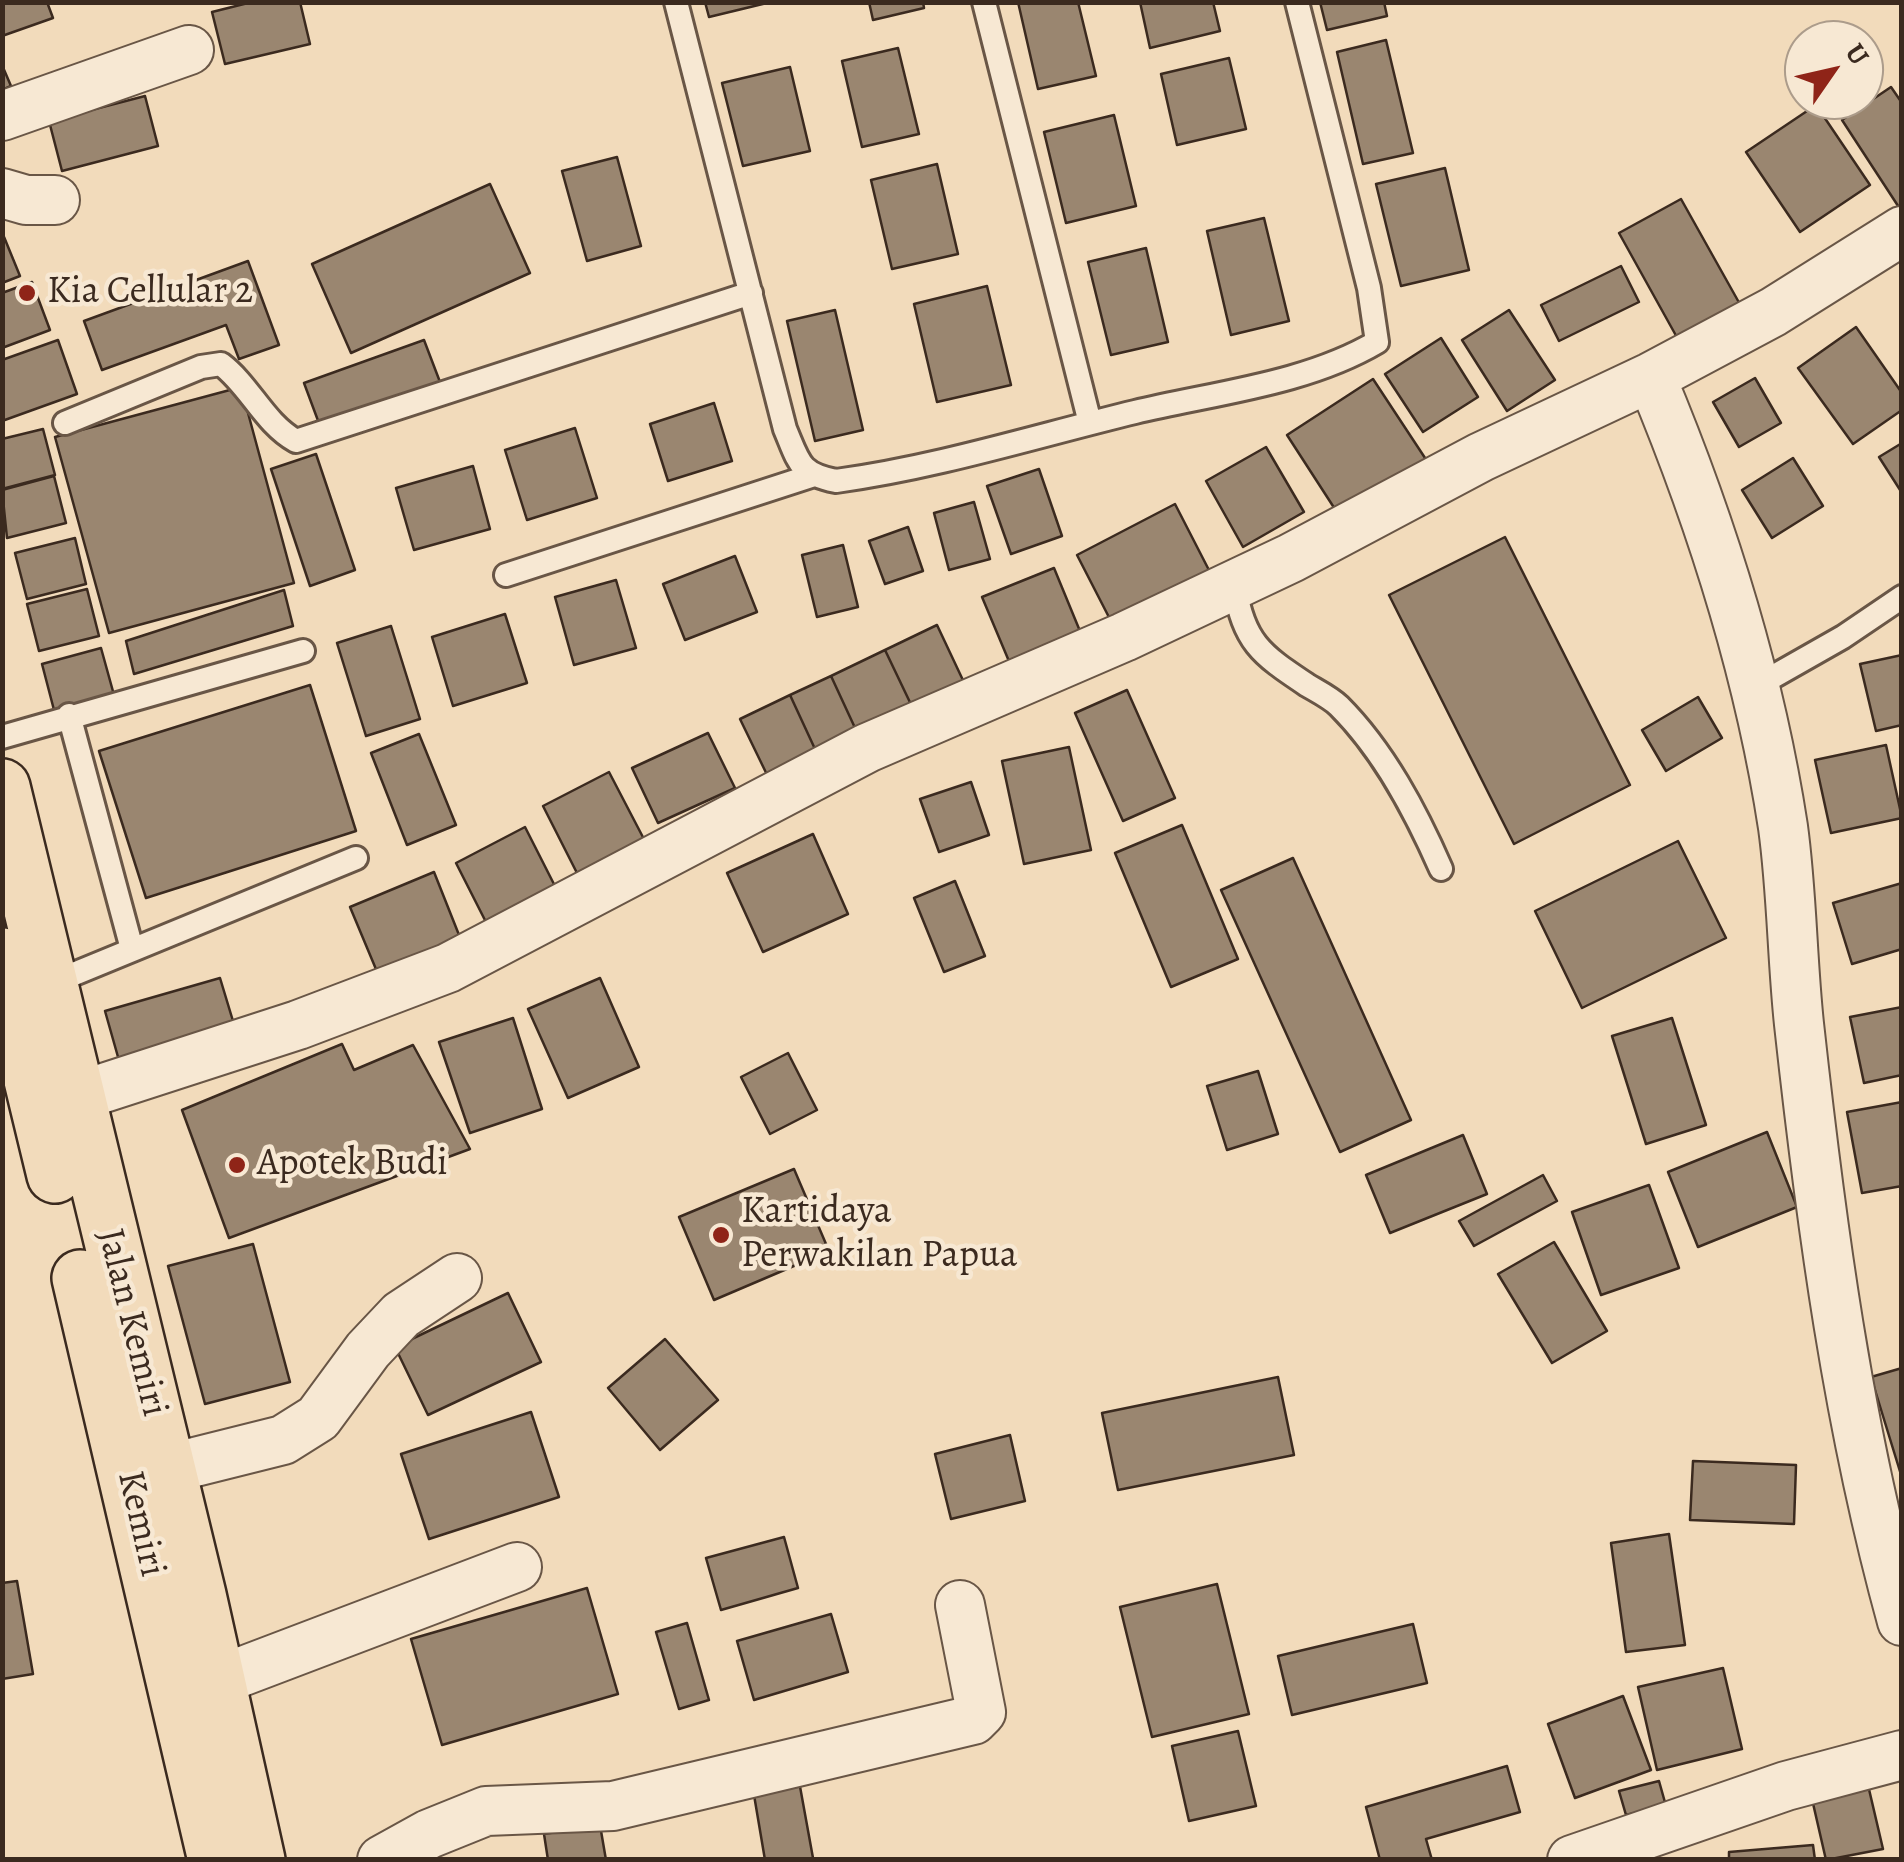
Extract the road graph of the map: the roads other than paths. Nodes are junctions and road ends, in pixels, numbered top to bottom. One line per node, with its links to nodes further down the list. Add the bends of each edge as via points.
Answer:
1 (676, 2): 9 (lane)
2 (984, 2): 12 (lane)
3 (1297, 2): 12 (lane, via 1370,288 1377,342 1285,378)
4 (190, 50): 5 (street)
5 (2, 116)
6 (2, 193): 7 (street)
7 (55, 200)
8 (1902, 230): 10 (street, via 1774,312)
9 (752, 293): 11 (lane, via 296,441 280,432 221,364); 13 (lane, via 784,429)
10 (1652, 378): 15 (street, via 1480,457); 18 (street, via 1725,571)
11 (65, 423)
12 (1090, 423): 13 (lane, via 872,476)
13 (811, 476): 14 (lane)
14 (506, 574)
15 (1234, 585): 23 (lane, via 1242,626 1263,656 1338,704 1387,769); 27 (street, via 867,748 402,988)
16 (1902, 597): 18 (lane)
17 (303, 651): 19 (lane)
18 (1756, 687): 30 (street, via 1783,828 1824,1230)
19 (69, 715): 20 (lane); 24 (lane)
20 (2, 737)
21 (2, 788): 26 (highway, Jalan Kemiri)
22 (356, 858): 24 (lane)
23 (1442, 869)
24 (132, 949): 26 (lane)
25 (3, 960): 27 (highway, Kemiri)
26 (52, 983): 27 (highway, Jalan Kemiri)
27 (57, 1103): 29 (highway, Jalan Kemiri); 36 (highway, Kemiri)
28 (457, 1278): 29 (street, via 401,1315 318,1418 283,1440)
29 (167, 1469): 34 (highway, Jalan Kemiri)
30 (1892, 1552): 33 (street)
31 (518, 1568): 34 (street)
32 (960, 1604): 38 (street, via 980,1689 982,1712 973,1720 613,1806 486,1811)
33 (1902, 1621)
34 (217, 1681): 37 (highway, Jalan Kemiri)
35 (1902, 1755): 39 (street, via 1786,1786)
36 (216, 1860)
37 (257, 1860)
38 (382, 1860)
39 (1572, 1860)

